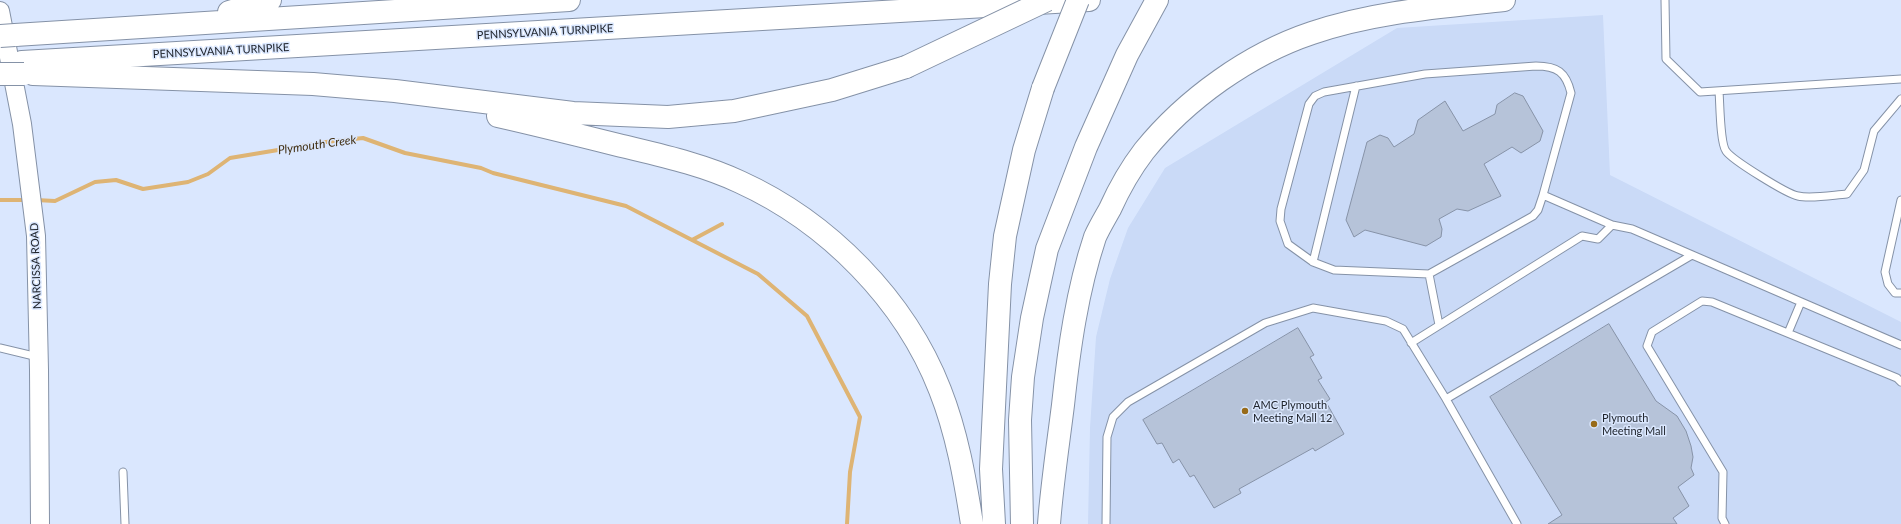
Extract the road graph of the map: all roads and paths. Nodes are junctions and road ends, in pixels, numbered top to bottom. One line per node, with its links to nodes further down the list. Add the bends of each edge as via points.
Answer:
1 (270, 0): 11 (highway)
2 (568, 0): 11 (highway)
3 (1047, 0): 18 (highway, bridge, via 906,67 832,90 734,111 668,117 574,113)
4 (1066, 0): 19 (highway, bridge)
5 (1078, 0): 19 (highway, bridge)
6 (1089, 0): 14 (highway, PENNSYLVANIA TURNPIKE)
7 (1157, 0): 43 (highway, via 1127,55 1086,147 1047,249 1032,318 1023,377 1020,420)
8 (1504, 0): 44 (highway, via 1432,8 1361,20 1312,32 1239,68 1169,124 1144,152 1118,193 1096,236 1079,294 1069,354)
9 (1664, 0): 20 (lane, via 1666,59 1700,92)
10 (0, 11): 35 (street, NARCISSA ROAD, via 22,124 34,210)
11 (195, 23): 12 (highway)
12 (8, 35)
13 (0, 63): 14 (highway, PENNSYLVANIA TURNPIKE)
14 (23, 68): 15 (highway, bridge); 18 (highway)
15 (0, 74)
16 (1901, 79): 20 (lane)
17 (1356, 86): 22 (lane, via 1424,74 1542,66 1559,70 1568,79 1571,93); 26 (lane); 26 (lane, via 1324,92 1315,96 1309,104 1281,209 1280,221 1288,244)
18 (352, 88): 41 (highway, via 386,92 507,118 658,155 740,182 799,216 844,253 879,287 924,356 941,391 948,413 963,467)
19 (1043, 88): 42 (highway, via 1024,150 1005,236 1000,284 991,469)
20 (1719, 91): 21 (lane, via 1723,144 1726,152 1756,173 1798,196 1847,194 1864,170 1874,131)
21 (1901, 99)
22 (1543, 195): 24 (lane); 27 (lane, via 1533,216)
23 (1901, 200): 28 (lane, via 1885,272 1888,284 1895,293)
24 (1612, 225): 25 (lane, via 1632,229); 30 (lane, via 1598,239 1582,236)
25 (1692, 255): 29 (lane); 37 (lane)
26 (1313, 262): 27 (lane, via 1334,270)
27 (1429, 274): 30 (lane)
28 (1901, 293)
29 (1801, 302): 31 (lane); 33 (lane)
30 (1439, 326): 32 (lane)
31 (1788, 334): 36 (lane, via 1898,378); 47 (lane, via 1712,302 1702,301 1652,332 1647,346 1723,472 1722,518)
32 (1411, 343): 37 (lane); 45 (lane, via 1403,329 1386,321 1313,308 1265,323 1128,402 1113,417 1106,437)
33 (1901, 345)
34 (0, 348): 35 (lane)
35 (38, 357): 39 (street, NARCISSA ROAD)
36 (1901, 382)
37 (1446, 399): 46 (lane)
38 (123, 472): 40 (lane)
39 (40, 524)
40 (125, 524)
41 (972, 524)
42 (994, 524)
43 (1022, 524)
44 (1049, 524)
45 (1106, 524)
46 (1517, 524)
47 (1725, 524)

